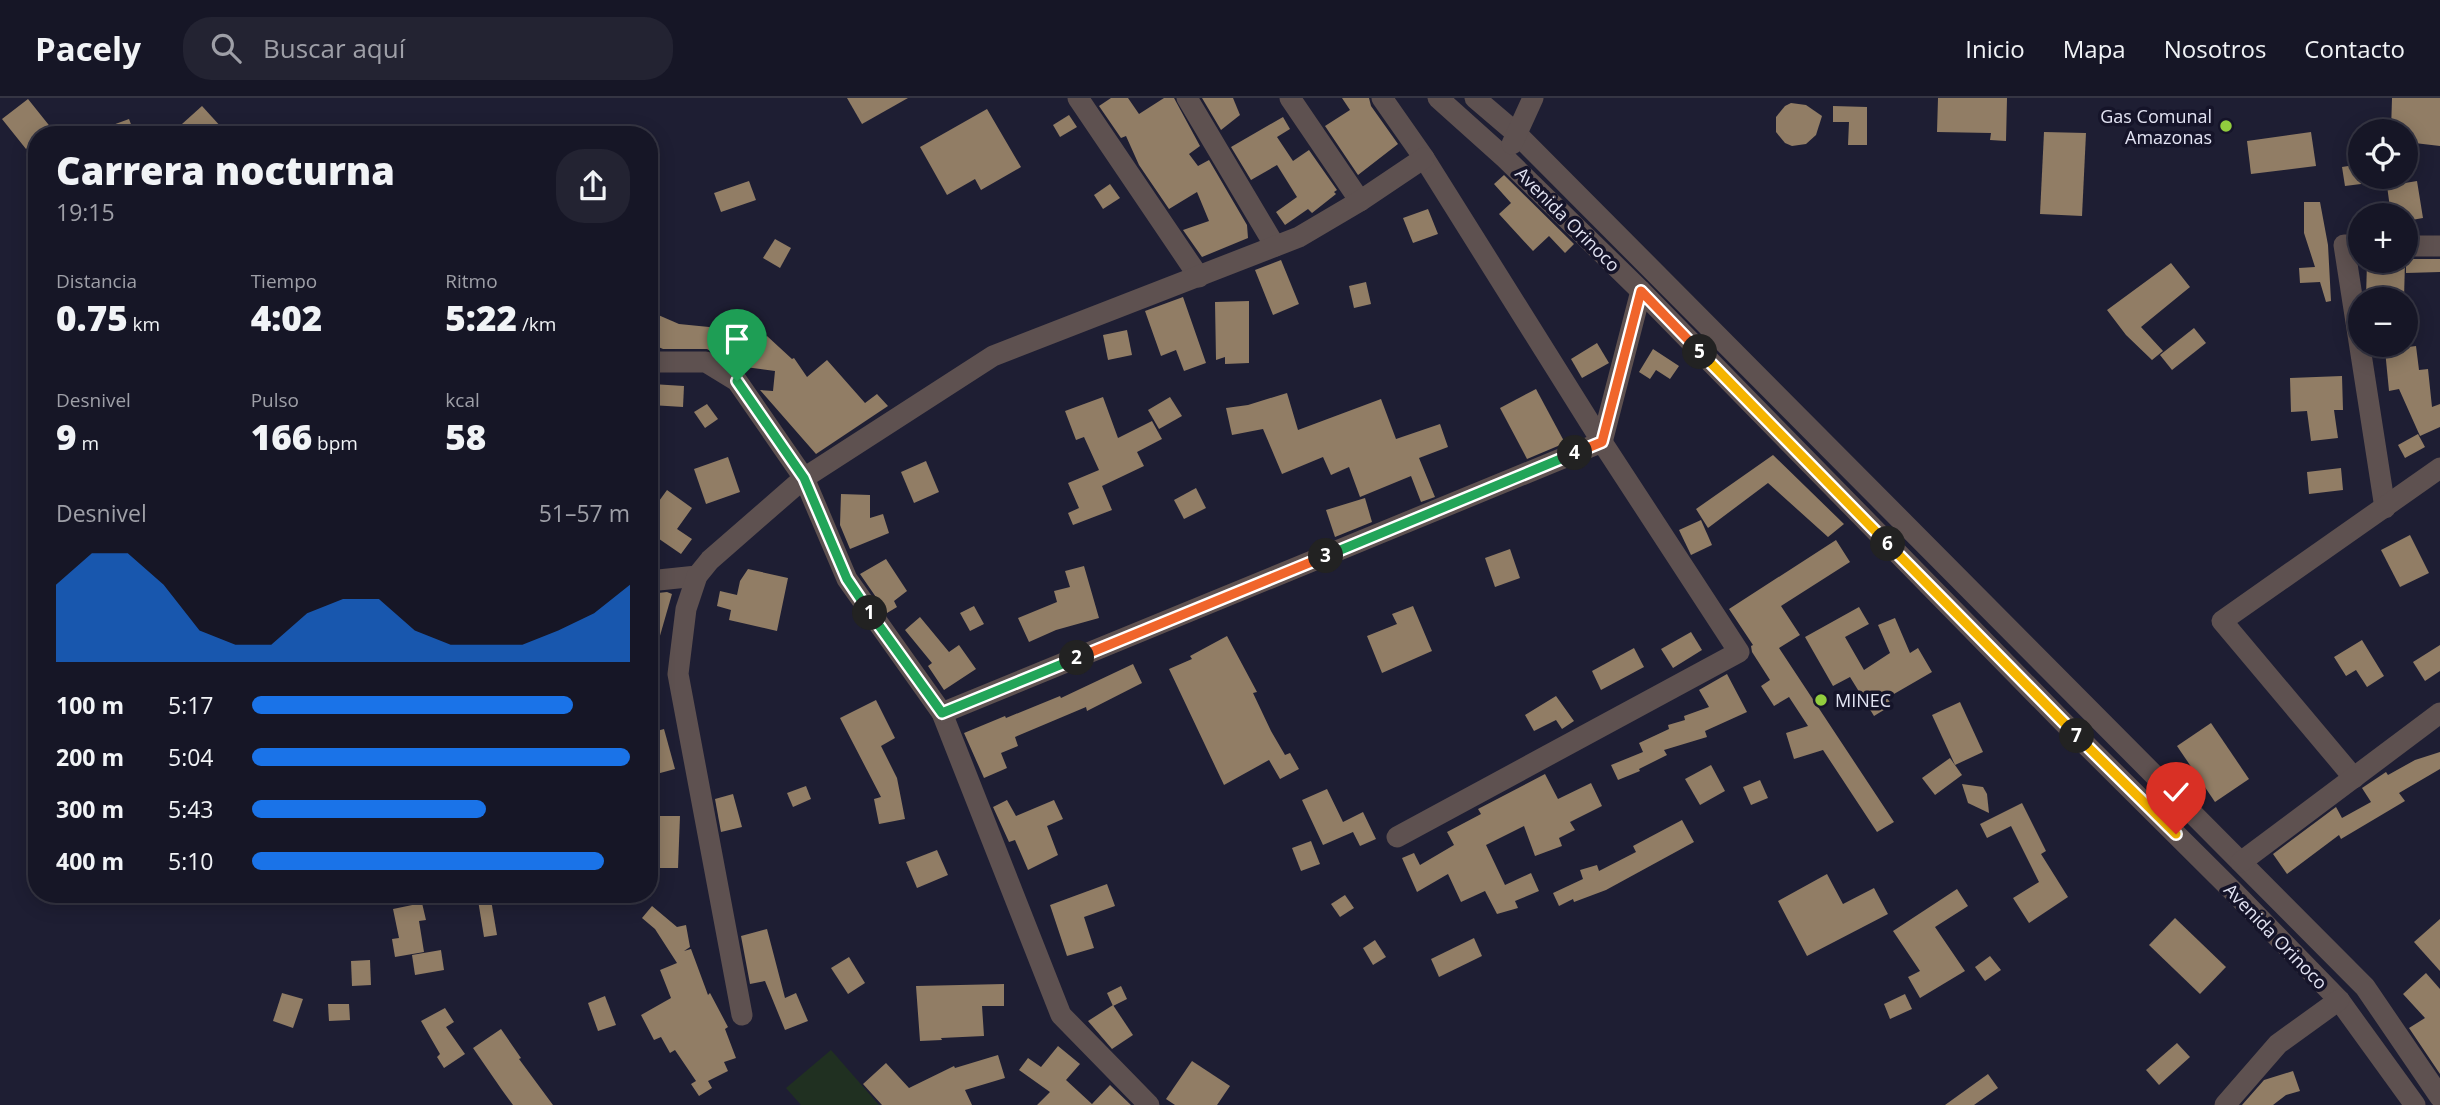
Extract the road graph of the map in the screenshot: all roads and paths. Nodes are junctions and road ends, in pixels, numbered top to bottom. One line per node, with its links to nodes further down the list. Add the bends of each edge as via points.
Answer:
1 (1078, 98): 18 (street)
2 (1187, 98): 13 (street)
3 (1290, 98): 11 (street)
4 (1382, 98): 9 (street)
5 (1438, 98): 10 (street, Avenida Orinoco)
6 (1475, 98): 8 (street, Avenida Orinoco)
7 (1533, 98): 8 (street)
8 (1516, 133): 10 (street); 31 (street, Avenida Orinoco)
9 (1424, 158): 11 (street); 21 (street)
10 (1506, 159): 19 (street, Avenida Orinoco)
11 (1360, 201): 13 (street)
12 (2348, 245): 16 (street, via 2344,245)
13 (1275, 246): 18 (street)
14 (2418, 246): 15 (street)
15 (2440, 246)
16 (2348, 271)
17 (2348, 273): 24 (street)
18 (1199, 277): 23 (street, via 993,356)
19 (1641, 291): 21 (street); 32 (street, Avenida Orinoco)
20 (658, 362): 23 (street, via 706,362 737,381)
21 (1602, 442): 27 (street); 30 (street, via 1739,652)
22 (2440, 468): 24 (street)
23 (804, 478): 25 (street); 27 (street, via 847,579)
24 (2385, 508): 29 (street, via 2222,621)
25 (697, 576): 26 (street); 33 (street, via 686,609 678,674)
26 (658, 580)
27 (942, 713): 35 (street, via 1061,1016)
28 (2440, 713): 29 (street)
29 (2354, 778): 31 (street)
30 (1396, 837)
31 (2241, 862): 34 (street, Avenida Orinoco, via 2365,987)
32 (2339, 1000): 36 (street, via 2278,1044); 37 (street, Avenida Orinoco)
33 (743, 1016)
34 (2440, 1097)
35 (1149, 1105)
36 (2225, 1105)
37 (2414, 1105)

